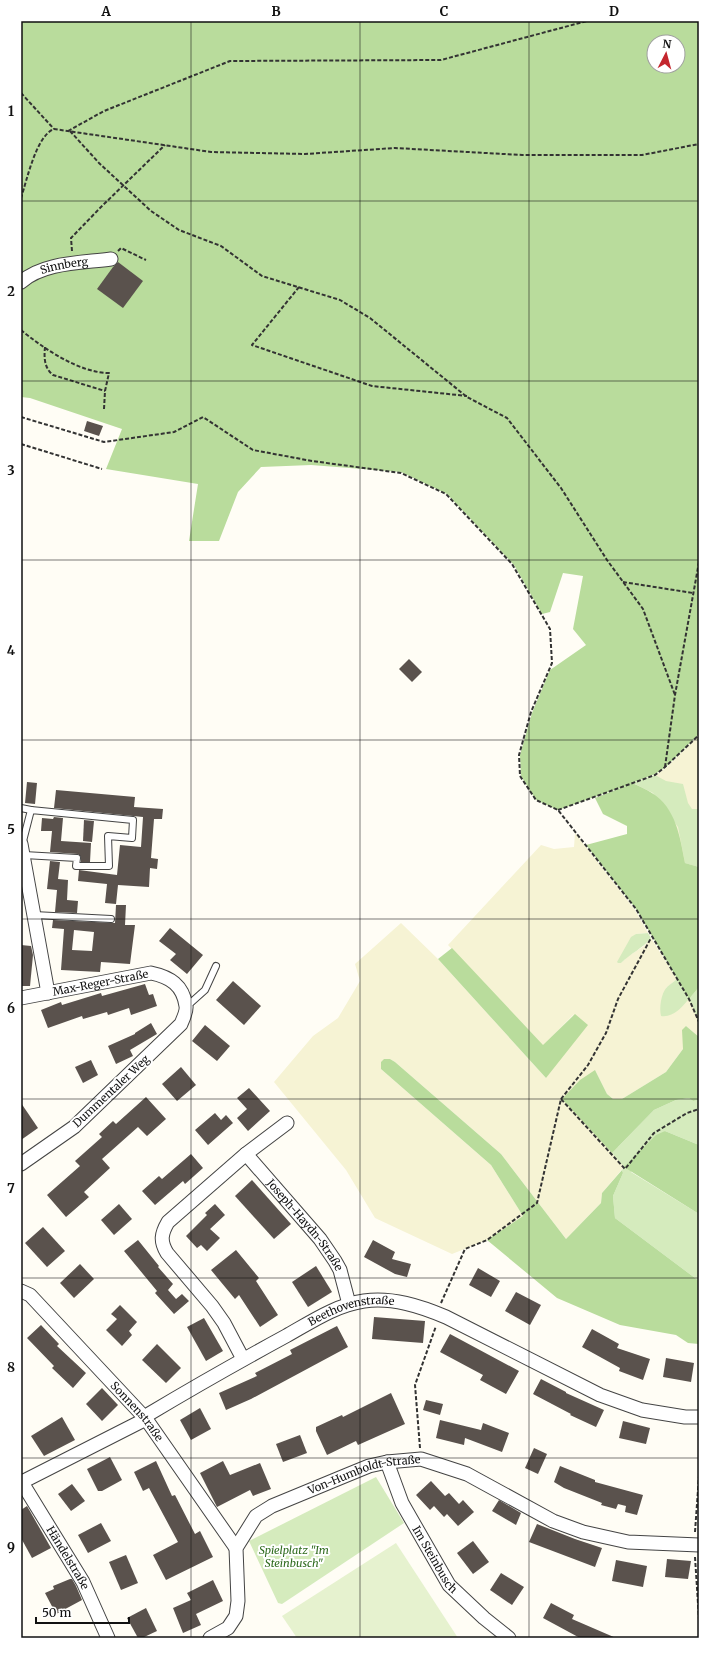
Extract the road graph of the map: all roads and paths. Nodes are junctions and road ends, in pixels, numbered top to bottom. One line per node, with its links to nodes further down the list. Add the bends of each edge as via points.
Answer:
1 (587, 21): 4 (path, via 441,60 230,61 104,111)
2 (21, 93): 3 (path)
3 (54, 129): 4 (path); 8 (path, via 48,131 44,137 29,168)
4 (69, 131): 6 (path); 7 (path)
5 (699, 144): 6 (path, via 642,155 522,154 395,148 305,154 235,153)
6 (165, 145): 7 (path)
7 (124, 186): 11 (path, via 71,238); 13 (path, via 151,212 179,230 221,246 262,276)
8 (21, 198)
9 (111, 259): 10 (path, via 121,248); 11 (street, Sinnberg)
10 (146, 260)
11 (73, 264): 12 (street, Sinnberg, via 39,272)
12 (21, 282)
13 (298, 287): 17 (path, via 340,300 370,318); 17 (path, via 252,345 372,386)
14 (21, 330): 15 (path)
15 (44, 346): 16 (path, via 45,364 52,375); 16 (path, via 83,368 109,374)
16 (105, 391): 18 (path)
17 (467, 397): 23 (path, via 507,418 561,488)
18 (104, 409)
19 (21, 417): 30 (path, via 104,442 174,432 203,417 253,450 401,473 446,494 512,564 550,629 552,663 531,712 519,755 520,776 528,789 536,800)
20 (21, 444): 21 (path)
21 (102, 469)
22 (699, 562): 24 (path)
23 (623, 582): 24 (path); 25 (path, via 643,609)
24 (693, 593): 25 (path)
25 (675, 695): 27 (path)
26 (699, 735): 27 (path)
27 (665, 767): 30 (path, via 655,775)
28 (21, 808): 29 (lane)
29 (31, 810): 31 (lane); 31 (lane, via 133,820 132,838 108,836 109,866 76,866 77,858)
30 (558, 810): 34 (path, via 636,910)
31 (22, 848): 32 (street)
32 (34, 915): 33 (lane); 36 (street)
33 (111, 919)
34 (651, 938): 39 (path, via 689,999); 40 (path, via 618,999 606,1033 588,1065)
35 (216, 966): 38 (lane, via 205,990)
36 (48, 993): 37 (street, Max-Reger-Straße); 38 (street, Max-Reger-Straße, via 151,974 166,976 180,988)
37 (21, 998)
38 (186, 1007): 44 (street, Dummentaler Weg, via 181,1024 74,1127)
39 (699, 1022)
40 (561, 1099): 41 (path, via 625,1168 654,1133 687,1113); 47 (path, via 537,1203 487,1240 465,1249)
41 (699, 1109)
42 (287, 1123): 43 (street)
43 (246, 1154): 46 (street, Joseph-Haydn-Straße, via 330,1253 340,1270); 48 (street, via 168,1222 162,1234 163,1247 212,1306)
44 (21, 1164)
45 (21, 1291): 50 (street, Sonnenstraße, via 30,1295)
46 (349, 1304): 47 (street, Beethovenstraße, via 384,1300 424,1307); 48 (street, Beethovenstraße)
47 (439, 1313): 49 (street, Beethovenstraße, via 600,1396 642,1410); 51 (path, via 415,1385)
48 (243, 1359): 50 (street, Beethovenstraße, via 149,1414)
49 (699, 1417)
50 (146, 1419): 54 (street, Beethovenstraße); 56 (street, Sonnenstraße)
51 (421, 1459): 52 (street, Von-Humboldt-Straße); 55 (street, Von-Humboldt-Straße, via 468,1474 553,1521 583,1532 628,1542)
52 (387, 1462): 56 (street, Von-Humboldt-Straße, via 369,1466 272,1506 256,1516); 60 (street, Im Steinbusch, via 402,1502 449,1585)
53 (699, 1476): 55 (path)
54 (22, 1481): 58 (street, Händelstraße, via 83,1582)
55 (696, 1545): 57 (path)
56 (236, 1548): 59 (street, via 236,1616 228,1628)
57 (699, 1620)
58 (108, 1638)
59 (210, 1638)
60 (509, 1638)

